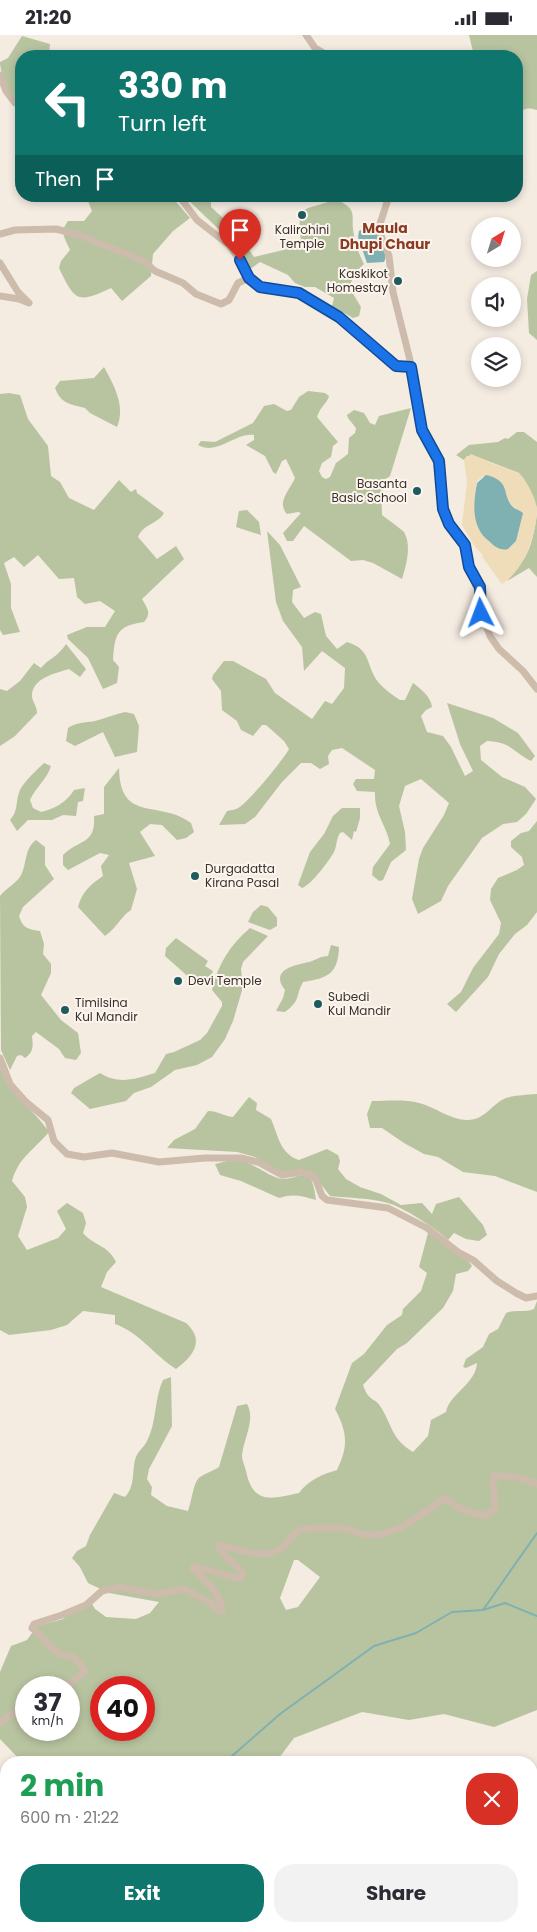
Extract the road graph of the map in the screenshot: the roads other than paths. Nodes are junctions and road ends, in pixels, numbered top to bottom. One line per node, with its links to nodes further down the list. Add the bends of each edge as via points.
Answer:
1 (306, 35): 2 (street)
2 (318, 50)
3 (0, 75): 4 (street)
4 (15, 103)
5 (184, 202): 9 (street, via 197,220 229,245)
6 (387, 202): 11 (street, via 380,233 389,256 393,292)
7 (0, 234): 9 (street, via 15,230 56,229 79,235 144,261 155,271 183,283 196,294 221,304 229,301 238,283)
8 (0, 263): 10 (street, via 18,293 29,303)
9 (249, 278): 11 (street, via 260,287 299,293 339,317 396,366)
10 (0, 296)
11 (411, 367): 12 (street, via 422,430 439,461 443,509 449,524 465,545 469,567 480,587 481,613 486,628 499,649 524,671)
12 (537, 689)
13 (0, 1058): 14 (street, via 10,1084 48,1119 54,1141 66,1154 84,1157 112,1153 159,1162 241,1158 258,1161 282,1175 301,1172 316,1181 327,1200 388,1208 427,1228 516,1293 526,1298)
14 (537, 1296)
15 (537, 1483): 16 (street, via 517,1477 494,1476 495,1508 485,1517 463,1510 444,1498 409,1523 383,1534 306,1529 294,1534 282,1548 252,1553 218,1545 243,1573 240,1579 194,1566 193,1569 215,1592 222,1611 184,1589 158,1594 118,1587 102,1591 86,1605 34,1624 32,1628 43,1635 53,1650 78,1659 85,1671)
16 (79, 1676)
17 (15, 1713): 18 (street)
18 (0, 1724)

